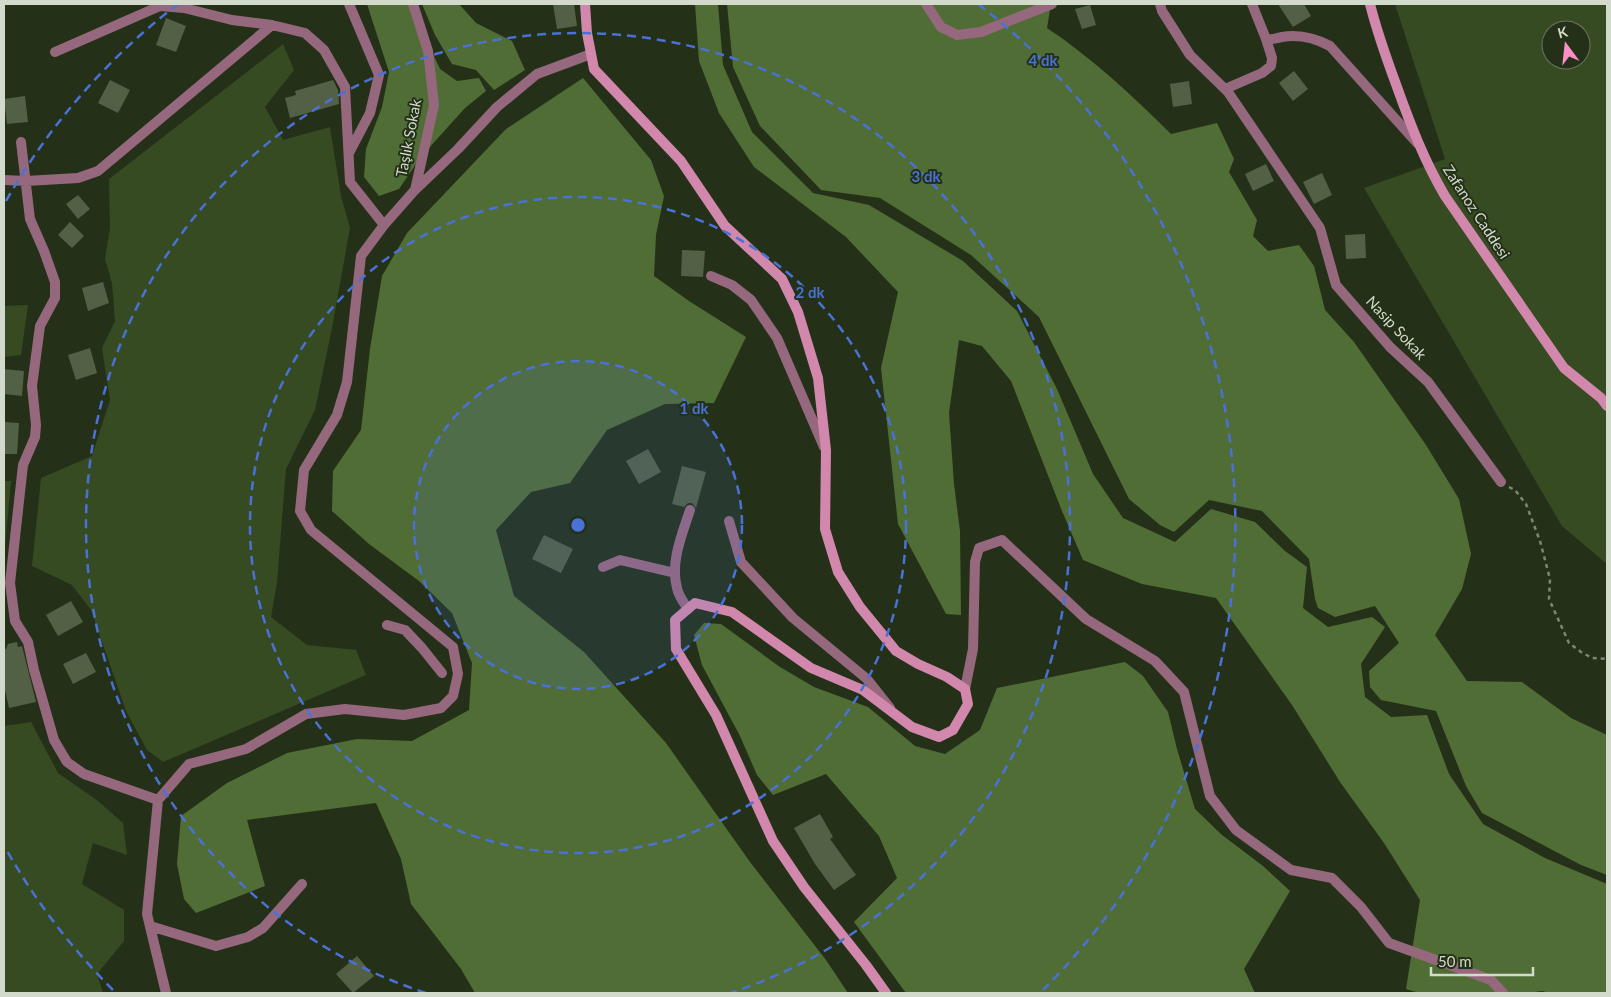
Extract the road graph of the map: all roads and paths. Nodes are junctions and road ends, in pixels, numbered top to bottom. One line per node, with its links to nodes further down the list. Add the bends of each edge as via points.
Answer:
1 (349, 4): 16 (street, via 379,75 370,113)
2 (413, 4): 19 (street, Taşlık Sokak, via 428,51 434,105)
3 (585, 4): 12 (street)
4 (926, 4): 5 (street, via 941,27 957,35 981,32)
5 (1052, 4)
6 (1160, 4): 13 (street, Nasip Sokak, via 1190,55)
7 (1252, 4): 10 (street)
8 (1370, 4): 15 (street, Zafanoz Caddesi)
9 (272, 25): 11 (street, via 160,6); 16 (street, via 305,33 324,50 345,87); 18 (street, via 98,170 78,178)
10 (1266, 39): 13 (street, via 1271,66); 15 (street, via 1303,36 1330,46)
11 (55, 52)
12 (591, 54): 19 (street, via 537,74 497,107); 23 (street, via 594,69 681,162 724,226 782,279 798,312 818,378)
13 (1225, 89): 24 (street, Nasip Sokak, via 1320,228 1336,285 1390,347 1428,382)
14 (21, 142): 18 (street)
15 (1417, 143): 22 (street, Zafanoz Caddesi, via 1445,196 1556,358)
16 (348, 154): 20 (street, via 350,182)
17 (4, 180): 18 (street)
18 (26, 181): 37 (street, via 30,219 55,282 55,298 40,326 32,386 35,437 23,465 10,583 15,622 28,642 54,740 67,762 84,774)
19 (414, 191): 20 (street)
20 (384, 225): 30 (street, via 361,256 347,382 337,415 304,470 300,511 311,530)
21 (711, 276): 23 (street, via 732,285 750,300 777,338)
22 (1607, 406)
23 (826, 450): 35 (street, via 825,530 838,572 860,607 896,651)
24 (1501, 482): 33 (path, via 1515,490 1526,504 1550,579 1549,599 1569,643 1592,658)
25 (690, 510): 28 (street, via 678,548)
26 (729, 520): 36 (street, via 740,562 794,618 867,679)
27 (603, 568): 28 (street, via 620,560)
28 (676, 573): 29 (street, via 677,589)
29 (688, 609): 36 (street, via 695,603 732,612 811,668 862,690); 41 (street, via 675,620 676,649 716,715 773,841 804,887)
30 (413, 613): 32 (street); 37 (street, via 453,647 458,674 453,696 441,708 404,715 345,709 306,714 246,749 189,764)
31 (387, 625): 32 (street)
32 (405, 630): 34 (street)
33 (1607, 659)
34 (442, 673)
35 (965, 689): 36 (street, via 968,704 953,730 940,737 912,727); 42 (street, via 972,649 975,562 979,548 1002,540 1086,619 1155,662 1184,692 1210,796 1236,830 1290,870 1332,878 1361,907 1389,943 1491,980)
36 (896, 715)
37 (158, 800): 39 (street, via 147,914)
38 (302, 884): 39 (street, via 263,928 248,937 216,946)
39 (150, 926): 40 (street)
40 (166, 993)
41 (886, 993)
42 (1504, 993)

